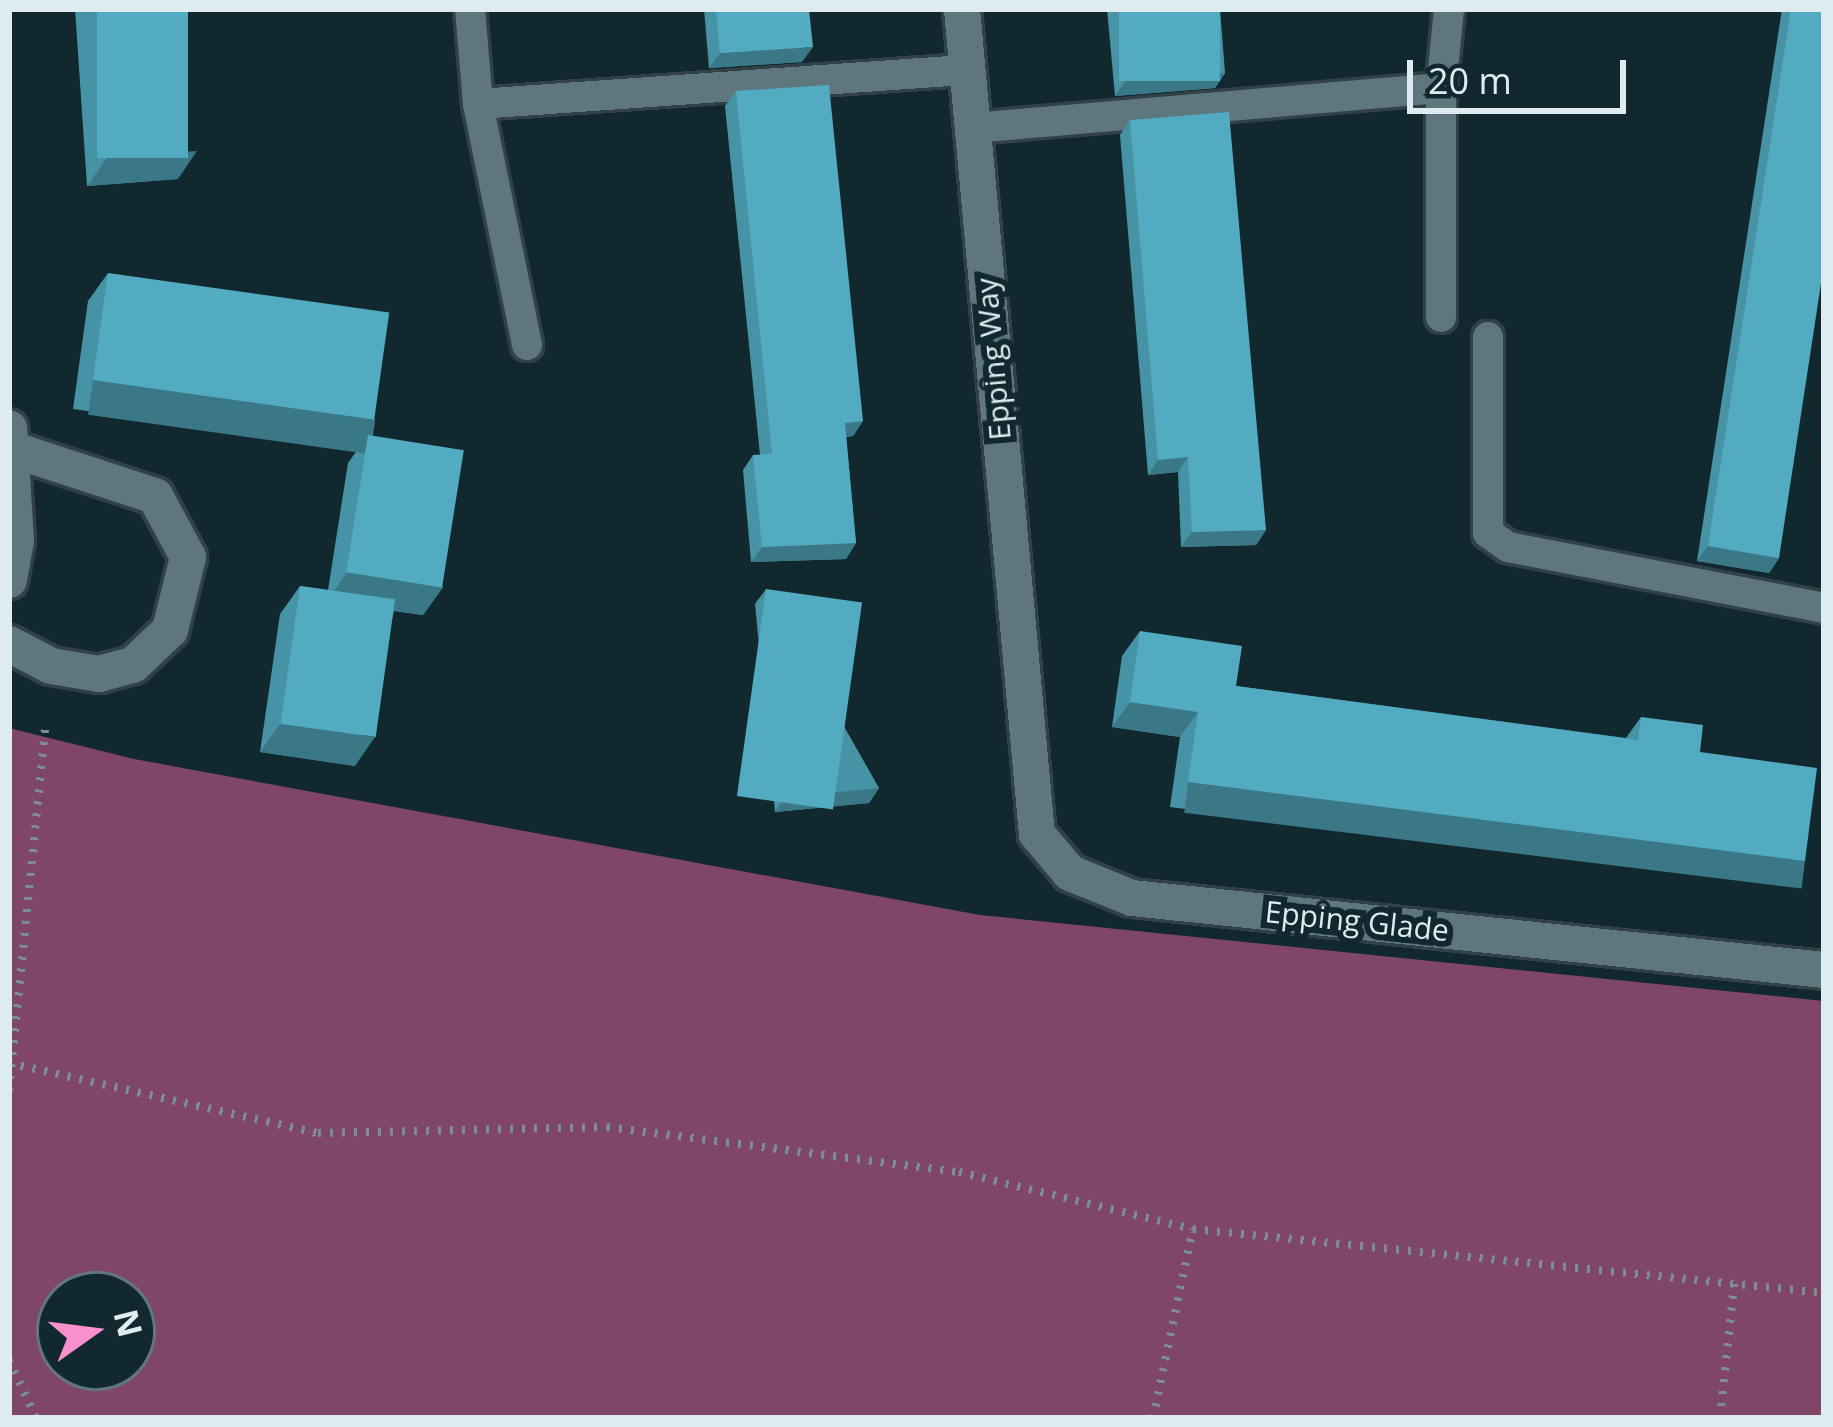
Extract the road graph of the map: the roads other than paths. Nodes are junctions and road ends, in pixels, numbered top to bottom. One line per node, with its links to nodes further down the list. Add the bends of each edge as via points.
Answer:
1 (470, 9): 6 (lane)
2 (962, 9): 4 (street, Epping Way)
3 (1449, 9): 5 (lane)
4 (968, 70): 6 (lane); 7 (street, Epping Way)
5 (1441, 88): 7 (lane); 8 (lane)
6 (478, 104): 10 (lane)
7 (973, 128): 15 (street, Epping Way)
8 (1441, 317)
9 (1487, 338): 13 (lane, via 1488,533 1508,547)
10 (527, 345)
11 (10, 437): 12 (street, via 16,541); 14 (street, via 155,496 188,557 170,631 133,665 99,674 51,666)
12 (9, 580)
13 (1824, 608)
14 (9, 644)
15 (1022, 710): 16 (street, Epping Glade, via 1037,834 1070,873 1132,898)
16 (1824, 970)

